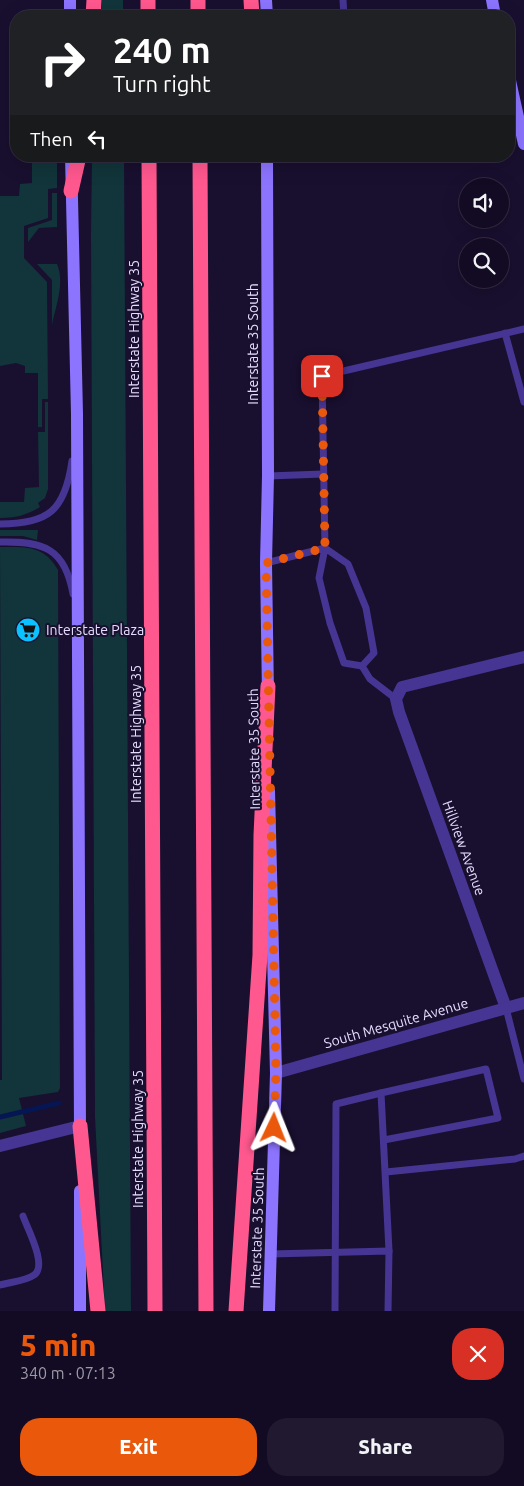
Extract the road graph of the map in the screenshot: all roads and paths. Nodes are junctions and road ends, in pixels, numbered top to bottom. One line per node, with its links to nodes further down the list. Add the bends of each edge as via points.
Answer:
1 (515, 111): 2 (main road)
2 (524, 144)
3 (71, 162): 8 (main road)
4 (78, 162): 8 (highway)
5 (149, 162): 41 (highway, Interstate Highway 35)
6 (200, 162): 42 (highway)
7 (267, 162): 14 (main road, Interstate 35 South)
8 (71, 191): 12 (main road)
9 (524, 329): 10 (lane)
10 (505, 333): 11 (lane); 13 (lane, via 322,376)
11 (524, 402)
12 (76, 414): 15 (lane, via 71,472 63,499 39,519 22,524); 19 (main road)
13 (323, 474): 14 (lane); 17 (lane)
14 (268, 476): 18 (main road, Interstate 35 South)
15 (0, 524)
16 (0, 542): 19 (lane, via 34,544 60,559 71,584)
17 (325, 548): 18 (lane); 21 (lane, via 319,578 330,623 344,663); 21 (lane, via 348,564 366,608 374,653)
18 (266, 563): 22 (main road, Interstate 35 South)
19 (77, 626): 29 (main road)
20 (524, 658): 23 (street, via 402,688)
21 (362, 666): 23 (lane, via 370,679)
22 (268, 686): 26 (main road, Interstate 35 South); 43 (highway, via 261,835 260,955)
23 (396, 699): 25 (street, Hillview Avenue)
24 (524, 1003): 25 (street, South Mesquite Avenue)
25 (506, 1008): 26 (street, South Mesquite Avenue); 27 (lane)
26 (276, 1073): 37 (main road, Interstate 35 South)
27 (524, 1079)
28 (381, 1093): 30 (lane); 30 (lane, via 486,1069 498,1118); 36 (lane, via 336,1104)
29 (80, 1126): 31 (street); 39 (main road); 40 (highway)
30 (384, 1140): 33 (lane)
31 (0, 1146)
32 (524, 1156): 33 (lane)
33 (386, 1172): 35 (lane)
34 (23, 1216): 38 (lane, via 40,1267 34,1275)
35 (388, 1251): 36 (lane); 46 (lane)
36 (335, 1252): 37 (lane); 45 (lane)
37 (271, 1254): 44 (main road, Interstate 35 South)
38 (0, 1285)
39 (80, 1311)
40 (98, 1311)
41 (155, 1311)
42 (206, 1311)
43 (236, 1311)
44 (269, 1311)
45 (335, 1311)
46 (388, 1311)

